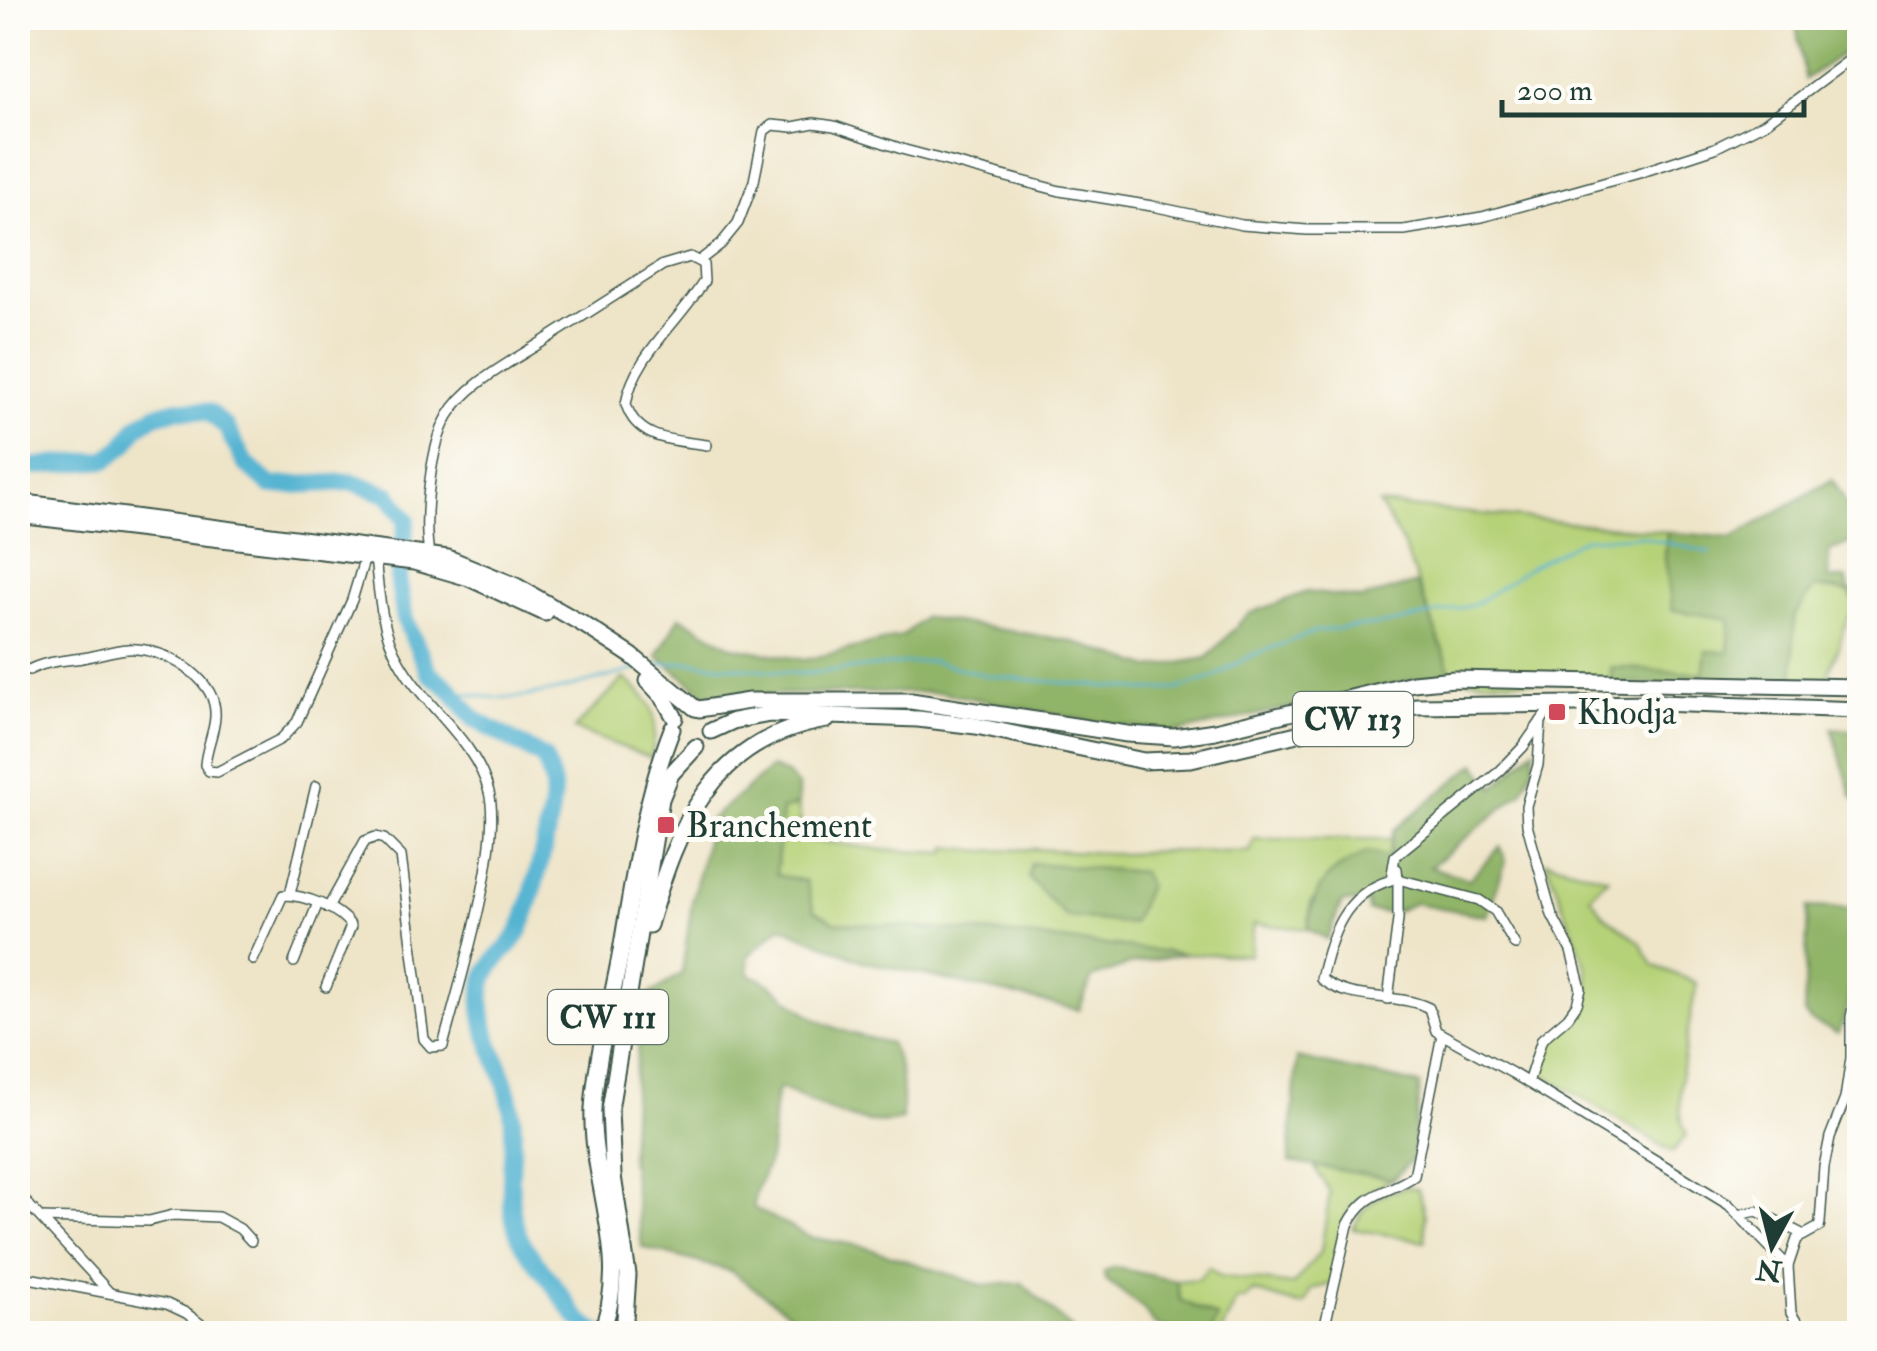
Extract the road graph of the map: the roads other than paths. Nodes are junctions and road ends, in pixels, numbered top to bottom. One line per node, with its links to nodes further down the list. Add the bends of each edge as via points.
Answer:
1 (1860, 52): 2 (street, via 1765,123 1716,148 1423,229 1242,225 1060,191 834,126 772,125 764,132 738,223)
2 (699, 261): 3 (street, via 704,280 643,364 626,404 649,434); 6 (street, via 679,258 663,266 481,382 449,413 438,437)
3 (707, 445)
4 (18, 502): 7 (highway)
5 (18, 515): 7 (highway)
6 (420, 555): 7 (highway); 9 (highway, via 508,594)
7 (377, 556): 8 (street, via 297,722 280,739 217,772 205,765 214,703 178,663 124,648); 23 (street, via 382,615 398,660 475,760 493,815 444,1046 431,1047 424,1039 395,848 376,836 365,842)
8 (29, 670)
9 (650, 676): 12 (highway); 16 (highway)
10 (1860, 687): 12 (highway, via 1454,679 1174,737 911,700)
11 (1553, 704): 13 (highway, CW 113); 14 (highway, CW 113, via 1416,706 1191,759 1144,760 964,724); 15 (street)
12 (697, 708): 16 (highway, via 683,710); 17 (highway)
13 (1860, 710)
14 (855, 716): 17 (highway, via 770,714); 27 (highway, via 773,735 718,776 669,856)
15 (1541, 719): 20 (street, via 1500,771); 32 (street, via 1527,825 1580,989 1568,1017 1542,1039)
16 (673, 723): 18 (highway, via 683,746); 45 (highway, CW 111, via 640,838 594,1092 596,1158 613,1261 610,1309)
17 (712, 731): 18 (highway)
18 (696, 747): 27 (highway, CW 111, via 663,790)
19 (316, 786): 22 (street)
20 (1395, 856): 21 (street); 30 (street, via 1391,880 1371,886 1343,911 1321,979 1334,989)
21 (1398, 879): 24 (street, via 1479,900 1496,911); 30 (street)
22 (290, 894): 23 (street); 25 (street, via 278,900)
23 (323, 906): 26 (street); 29 (street, via 351,926)
24 (1514, 945)
25 (252, 960)
26 (294, 962)
27 (634, 972): 46 (highway, via 610,1110 628,1275)
28 (1860, 976): 36 (street, via 1819,1228)
29 (326, 986)
30 (1388, 998): 31 (street, via 1429,1008)
31 (1442, 1035): 32 (street); 42 (street, via 1414,1176 1373,1194 1355,1212)
32 (1528, 1083): 34 (street)
33 (18, 1201): 35 (street)
34 (1738, 1215): 36 (street, via 1762,1213); 38 (street)
35 (40, 1218): 37 (street, via 218,1217); 40 (street)
36 (1804, 1235): 38 (street, via 1796,1239)
37 (250, 1241)
38 (1788, 1266): 47 (street, via 1792,1313)
39 (18, 1276): 40 (street)
40 (111, 1294): 44 (street, via 176,1308)
41 (18, 1326): 43 (street)
42 (1322, 1333)
43 (35, 1334)
44 (214, 1334)
45 (600, 1334)
46 (624, 1334)
47 (1804, 1334)

